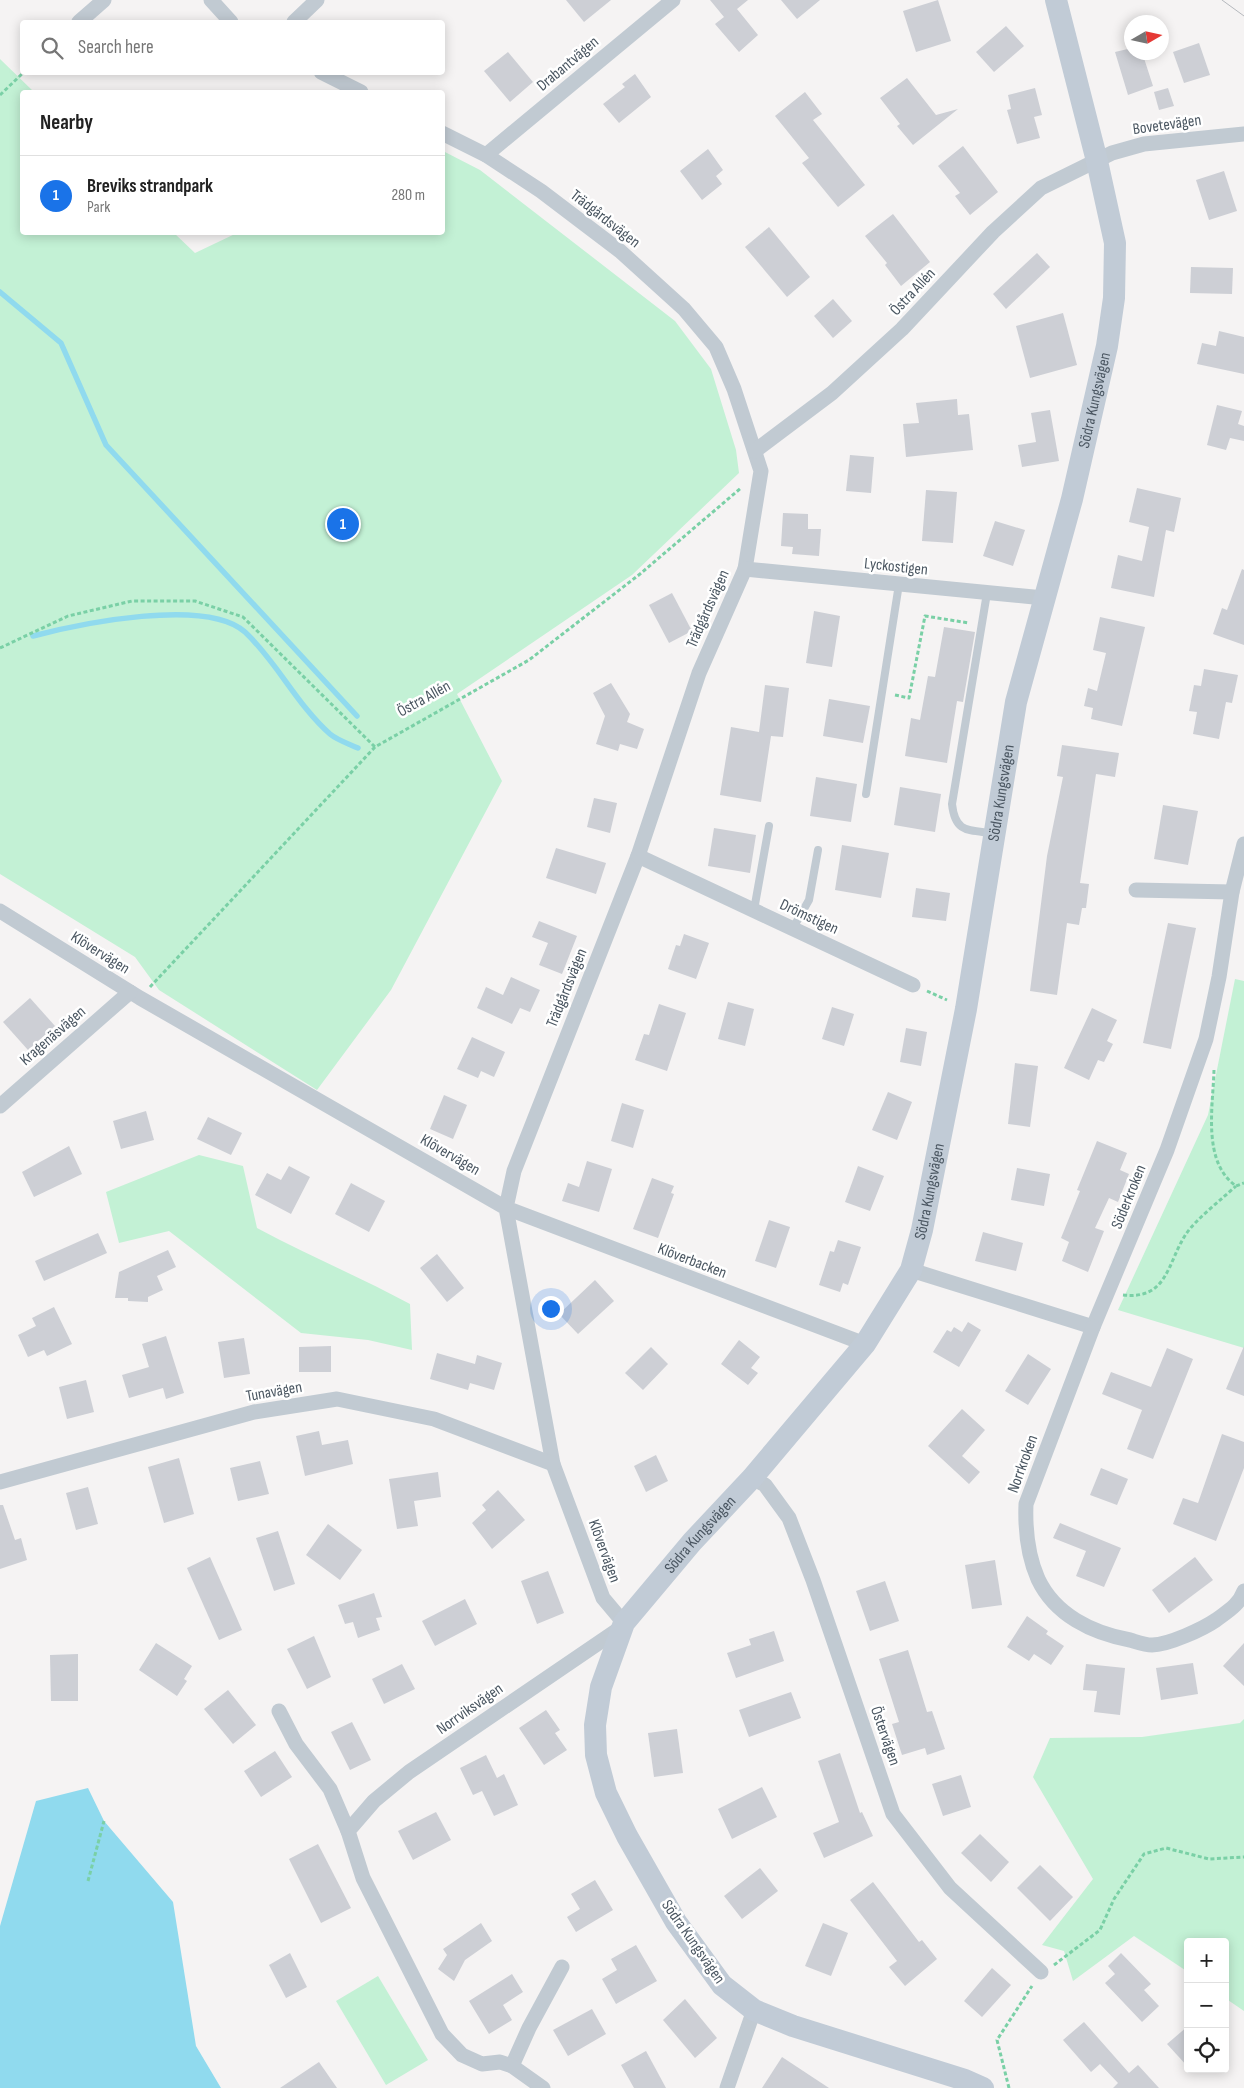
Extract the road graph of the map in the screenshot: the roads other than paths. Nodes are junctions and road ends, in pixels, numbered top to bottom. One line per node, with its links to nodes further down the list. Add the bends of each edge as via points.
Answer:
1 (104, 0): 6 (street)
2 (211, 0): 7 (street)
3 (317, 0): 8 (street)
4 (673, 0): 13 (street, Drabantvägen)
5 (1056, 0): 14 (street, Södra Kungsvägen)
6 (81, 20)
7 (229, 20)
8 (296, 20)
9 (327, 75): 10 (street)
10 (357, 90)
11 (445, 134): 13 (street, Trädgårdsvägen)
12 (1244, 134): 14 (street, Bovetevägen, via 1144,144 1112,152)
13 (486, 154): 15 (street, Trädgårdsvägen, via 541,191 620,252 684,309 716,347)
14 (1097, 161): 15 (street, Östra Allén, via 1041,188 993,232 902,329 832,393); 19 (street, Södra Kungsvägen, via 1115,243 1114,298 1107,346 1072,499)
15 (755, 451): 16 (street, Trädgårdsvägen, via 761,471)
16 (744, 570): 17 (street, Lyckostigen); 25 (street, Trädgårdsvägen, via 699,673)
17 (899, 584): 18 (street, Lyckostigen); 20 (lane)
18 (988, 593): 19 (street, Lyckostigen); 22 (lane, via 952,804 954,820 962,828)
19 (1044, 598): 22 (street, Södra Kungsvägen, via 1016,702)
20 (866, 794)
21 (769, 826): 28 (lane)
22 (993, 834): 35 (street, Södra Kungsvägen, via 966,1009 922,1230)
23 (1244, 844): 27 (street, Söderkroken)
24 (818, 850): 30 (lane, via 809,900)
25 (638, 856): 28 (street, Drömstigen); 34 (street, Trädgårdsvägen, via 514,1171)
26 (1136, 890): 27 (street)
27 (1232, 892): 36 (street, Söderkroken, via 1206,1039 1167,1150)
28 (754, 910): 30 (street, Drömstigen)
29 (0, 911): 32 (street, Klövervägen)
30 (792, 928): 31 (street, Drömstigen)
31 (913, 985)
32 (135, 995): 33 (street, Kragenäsvägen); 34 (street, Klövervägen)
33 (0, 1106)
34 (506, 1208): 37 (street, Klöverbacken); 38 (street, Klövervägen)
35 (911, 1270): 36 (street); 37 (street, Södra Kungsvägen)
36 (1093, 1327): 41 (street, Norrkroken, via 1026,1504 1029,1552 1039,1580 1056,1605 1080,1624 1106,1636 1154,1645 1202,1630 1240,1602)
37 (865, 1344): 39 (street, Södra Kungsvägen)
38 (554, 1464): 40 (street, Tunavägen, via 434,1419 337,1399 254,1412); 42 (street, Klövervägen, via 602,1598)
39 (752, 1478): 42 (street, Södra Kungsvägen, via 692,1542); 46 (street, Östervägen, via 765,1485 788,1518 813,1580 893,1814 950,1888)
40 (0, 1482)
41 (1244, 1591)
42 (623, 1625): 44 (street, Norrviksvägen, via 409,1772 374,1801); 47 (street, Södra Kungsvägen, via 601,1687 595,1725 596,1755 606,1792 676,1922 722,1986)
43 (279, 1711): 44 (street, via 296,1744 330,1789)
44 (348, 1831): 48 (street, via 362,1878 442,2034 462,2055 482,2064 500,2062)
45 (562, 1967): 48 (street)
46 (1041, 1972)
47 (754, 2010): 50 (street); 51 (street, Södra Kungsvägen, via 793,2026)
48 (512, 2066): 49 (street)
49 (543, 2088)
50 (727, 2088)
51 (982, 2088)

